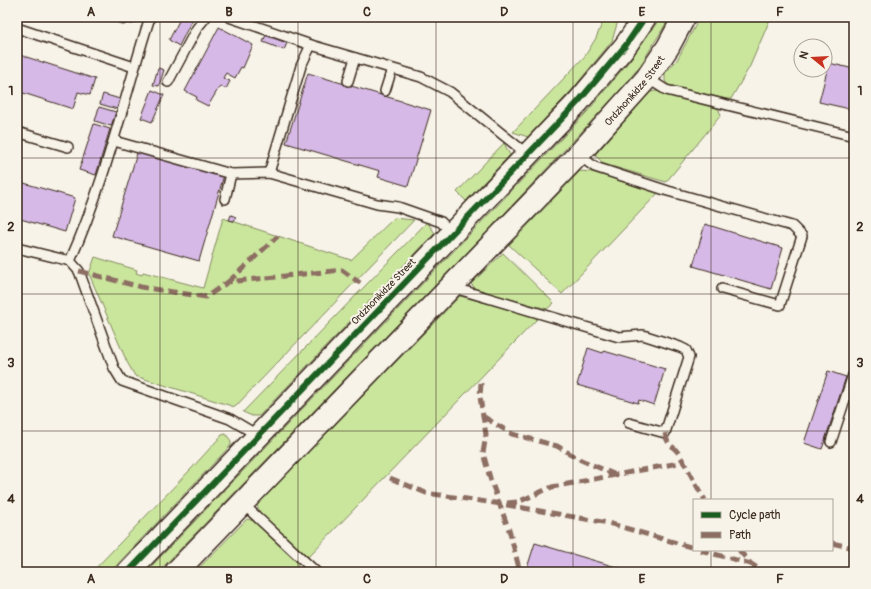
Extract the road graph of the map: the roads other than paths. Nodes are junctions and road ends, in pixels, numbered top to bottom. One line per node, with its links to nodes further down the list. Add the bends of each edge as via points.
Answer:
1 (150, 17): 9 (lane)
2 (206, 17): 13 (lane, via 197,28)
3 (229, 17): 7 (lane)
4 (645, 17): 19 (street, Ordzhonikidze Street, via 601,76)
5 (684, 17): 11 (street, Ordzhonikidze Street)
6 (17, 28): 9 (lane)
7 (311, 45): 8 (lane); 21 (lane, via 302,66)
8 (355, 58): 10 (lane); 12 (lane)
9 (134, 67): 17 (lane)
10 (392, 69): 14 (lane); 19 (lane, via 421,77 450,92)
11 (647, 78): 16 (lane, via 666,90); 20 (street, Ordzhonikidze Street)
12 (348, 81)
13 (168, 82)
14 (385, 91)
15 (17, 132): 18 (lane)
16 (854, 136)
17 (114, 141): 22 (lane); 26 (lane)
18 (68, 147)
19 (528, 155): 24 (street, Ordzhonikidze Street)
20 (578, 155): 27 (street, Ordzhonikidze Street); 28 (lane, via 595,167 668,191 792,226 802,236 780,305)
21 (269, 173): 22 (lane); 24 (lane, via 377,204 426,215 441,222)
22 (231, 174): 23 (lane)
23 (225, 198)
24 (452, 233): 32 (street, Ordzhonikidze Street)
25 (17, 248): 26 (lane)
26 (70, 261): 32 (lane, via 78,271 114,368 122,381 230,419)
27 (450, 286): 31 (lane, via 619,337 642,335 686,350 689,357 665,433); 34 (street, Ordzhonikidze Street)
28 (722, 289)
29 (853, 375): 30 (lane)
30 (852, 386): 33 (lane)
31 (629, 423)
32 (259, 436): 35 (street, Ordzhonikidze Street)
33 (831, 442)
34 (242, 503): 36 (street, Ordzhonikidze Street); 37 (lane)
35 (128, 572)
36 (176, 572)
37 (316, 572)

